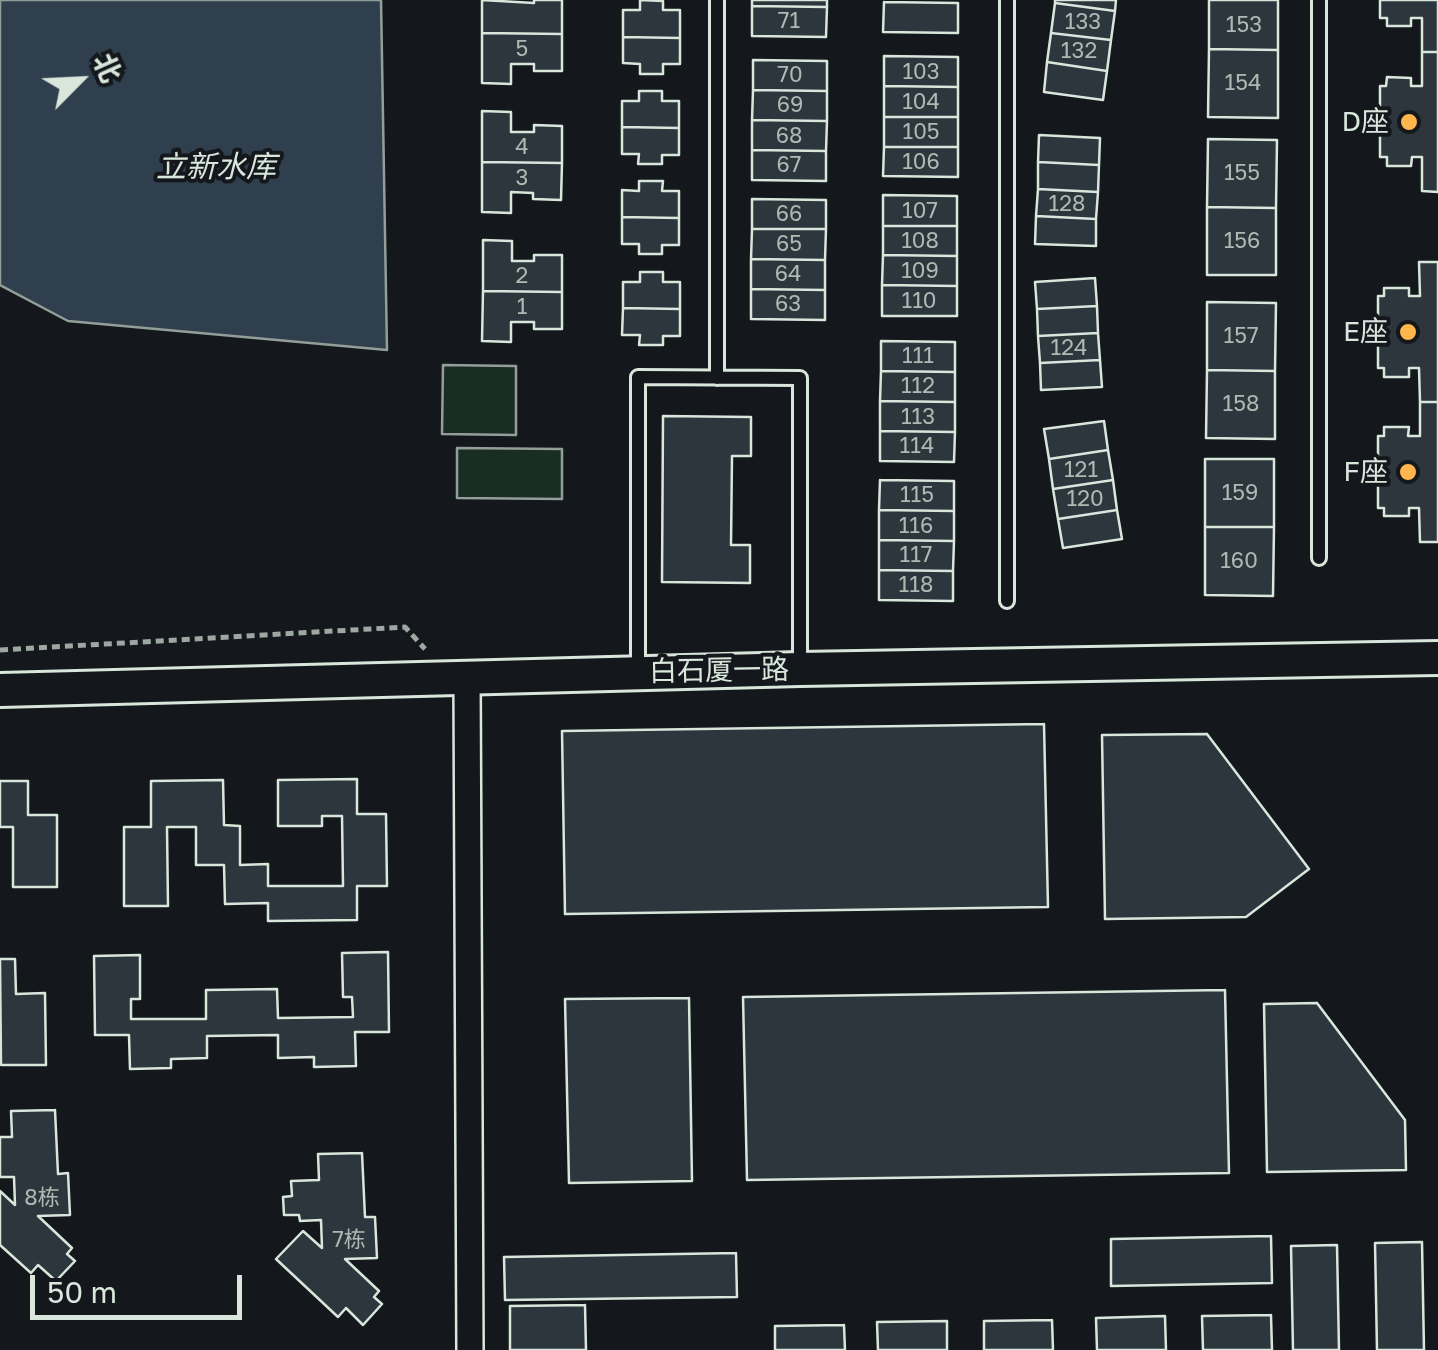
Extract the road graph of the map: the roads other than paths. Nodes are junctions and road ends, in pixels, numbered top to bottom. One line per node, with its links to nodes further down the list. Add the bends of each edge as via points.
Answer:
1 (717, 0): 4 (lane)
2 (1007, 0): 6 (lane)
3 (1319, 0): 5 (lane)
4 (717, 378): 8 (lane, via 800,378); 9 (lane, via 638,377)
5 (1319, 558)
6 (1007, 602)
7 (1438, 658): 8 (street, 白石厦一路)
8 (800, 669): 9 (street, 白石厦一路)
9 (638, 672): 10 (street, 白石厦一路)
10 (459, 677): 11 (street, 白石厦一路); 12 (street)
11 (0, 690)
12 (470, 1350)

